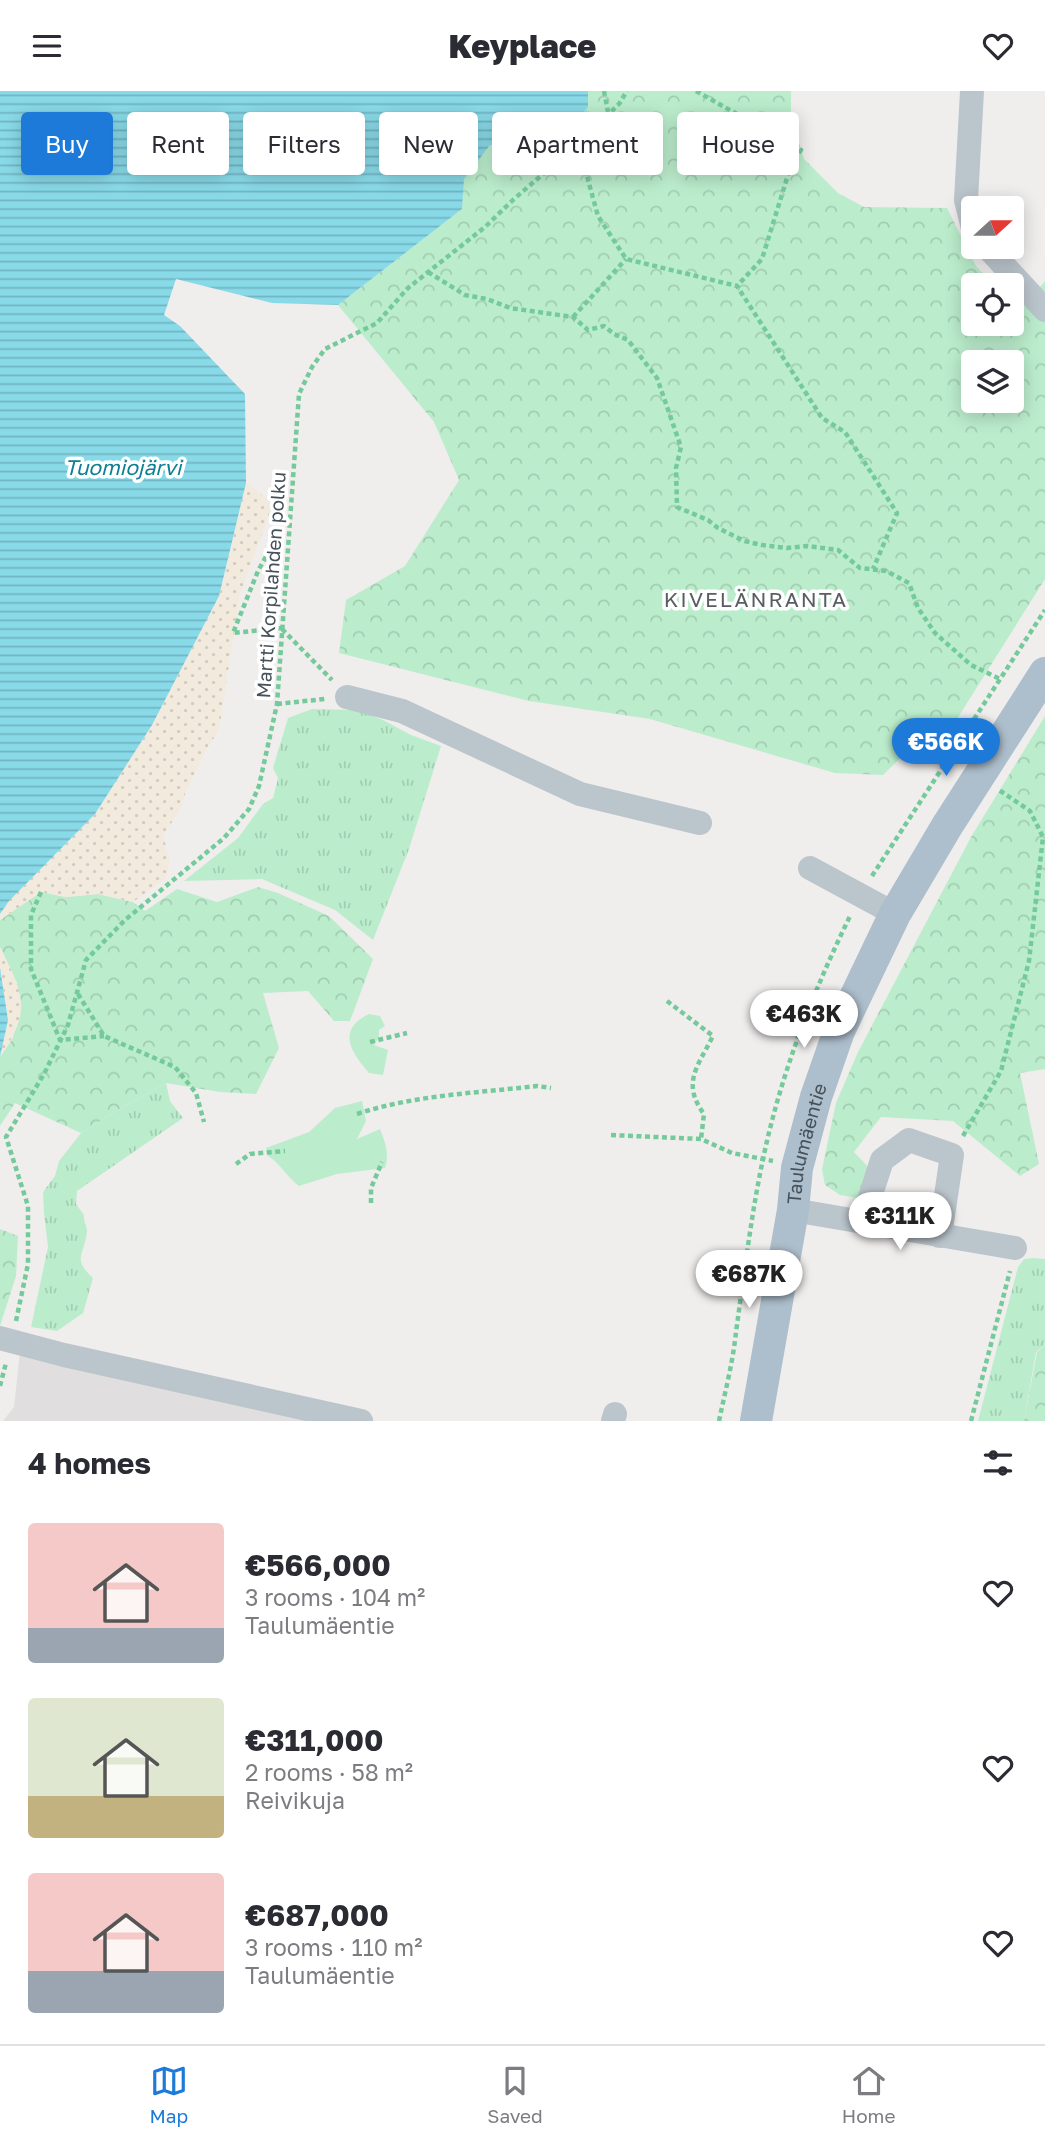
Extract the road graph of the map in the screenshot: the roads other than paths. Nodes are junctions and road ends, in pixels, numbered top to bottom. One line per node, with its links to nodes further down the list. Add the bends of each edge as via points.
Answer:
1 (972, 91): 2 (street)
2 (966, 196)
3 (998, 259): 4 (street)
4 (1045, 310)
5 (1045, 673): 9 (main road, Taulumäentie)
6 (347, 697): 7 (street, via 402,711 580,795)
7 (699, 823)
8 (810, 868): 9 (street)
9 (895, 914): 10 (main road, Taulumäentie, via 839,1031 816,1097 797,1168)
10 (793, 1210): 11 (street); 16 (main road, Taulumäentie)
11 (862, 1222): 12 (street); 12 (street, via 882,1160 909,1140 952,1155)
12 (940, 1236): 13 (street)
13 (1015, 1248)
14 (6, 1339): 15 (street)
15 (361, 1421)
16 (756, 1421)

